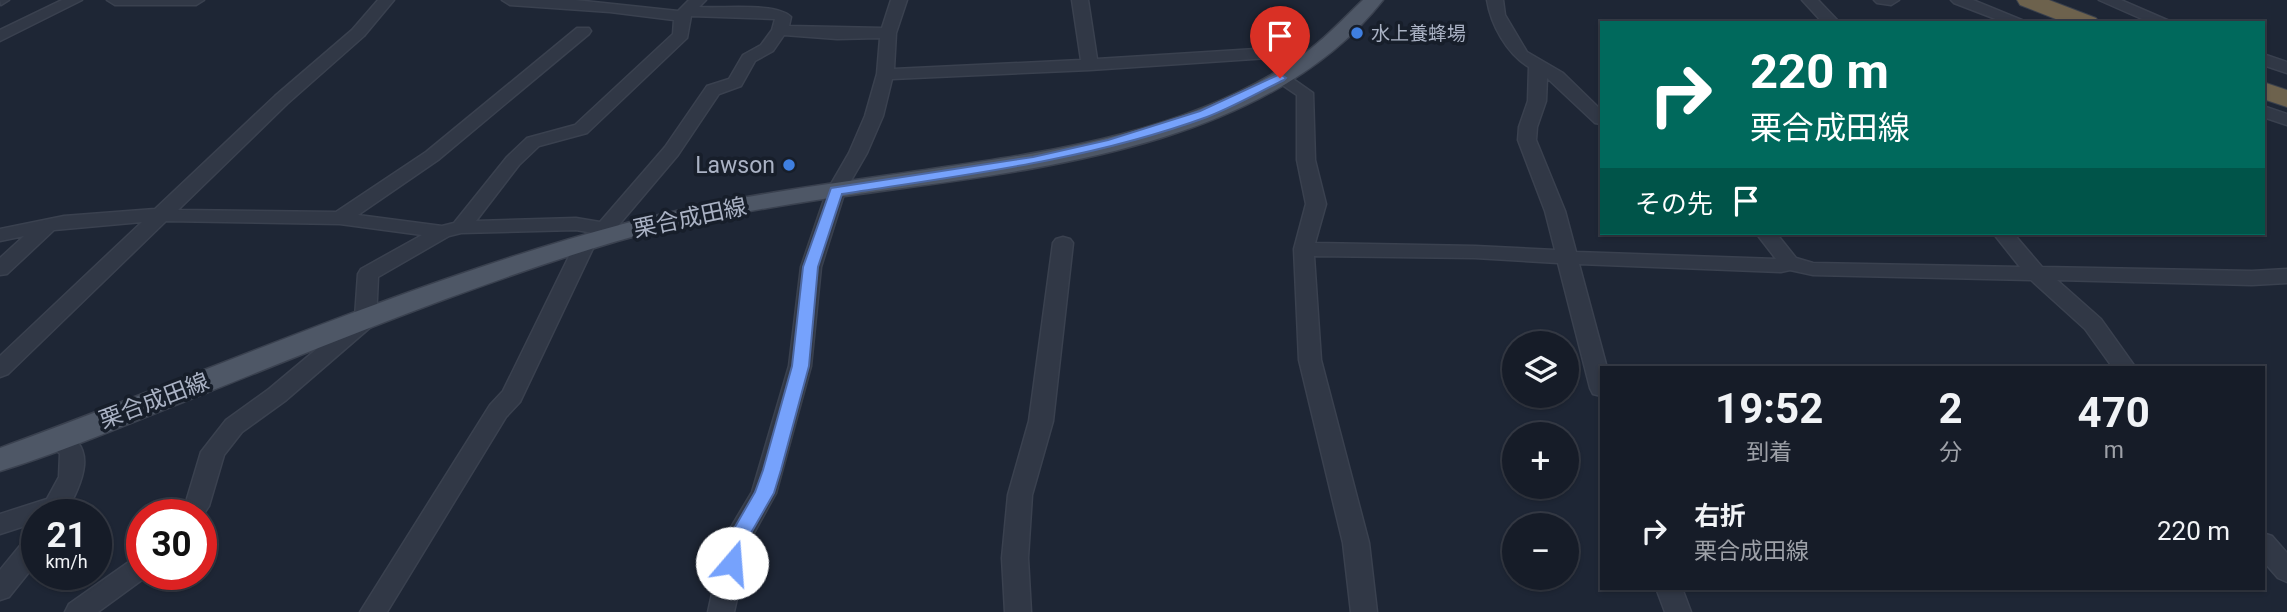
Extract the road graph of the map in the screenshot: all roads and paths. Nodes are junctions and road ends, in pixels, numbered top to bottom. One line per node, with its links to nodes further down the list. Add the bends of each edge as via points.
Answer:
1 (74, 0): 26 (street)
2 (115, 0): 3 (street)
3 (196, 0)
4 (386, 0): 42 (street, via 358,33)
5 (510, 0): 17 (street)
6 (899, 0): 25 (street)
7 (1080, 0): 29 (street)
8 (1374, 0): 28 (main road, 栗合成田線)
9 (1495, 0): 30 (street, via 1497,15 1511,41 1521,55)
10 (1810, 0): 18 (street)
11 (1882, 0): 12 (street)
12 (1891, 0)
13 (1959, 0): 19 (street)
14 (2028, 0): 20 (highway)
15 (2048, 0): 21 (highway)
16 (2107, 0): 22 (street)
17 (690, 9): 23 (street, via 774,13 783,17); 45 (street, via 681,35 642,75 581,129 533,142)
18 (1830, 21)
19 (2016, 21)
20 (2083, 21)
21 (2102, 21)
22 (2161, 21)
23 (780, 30): 25 (street); 49 (street, via 767,48 749,58 735,82 713,90 672,151)
24 (583, 31): 43 (street, via 432,156)
25 (888, 33): 32 (street)
26 (0, 36)
27 (2265, 60): 31 (street)
28 (1305, 62): 29 (street, via 1286,52); 33 (main road, 栗合成田線)
29 (1090, 65): 32 (street)
30 (1537, 65): 39 (street); 52 (street, via 1537,101 1527,140)
31 (2287, 68)
32 (885, 74): 41 (street, via 874,116)
33 (1280, 78): 41 (main road, 栗合成田線, via 1205,114 1111,144 1033,161); 51 (street, via 1305,93 1306,160 1316,204)
34 (2265, 83): 36 (highway)
35 (2265, 91): 37 (highway)
36 (2287, 91)
37 (2287, 99)
38 (2265, 112): 40 (street)
39 (1600, 118)
40 (2287, 120)
41 (836, 191): 49 (main road, 栗合成田線, via 707,211); 75 (street, via 811,267 797,379 764,493 737,539)
42 (159, 215): 43 (street); 44 (street); 59 (street)
43 (340, 218): 45 (street)
44 (47, 226): 46 (street); 54 (street)
45 (452, 229): 49 (street, via 576,224); 57 (street, via 368,274)
46 (0, 235)
47 (1768, 235): 53 (street)
48 (2005, 235): 55 (street)
49 (597, 236): 57 (main road, 栗合成田線); 74 (street, via 512,396 498,411)
50 (1063, 243): 76 (street, via 1041,421 1020,495)
51 (1304, 249): 52 (street); 77 (street, via 1310,360 1356,543)
52 (1568, 258): 53 (street); 60 (street)
53 (1789, 263): 55 (street, via 1813,269)
54 (0, 269)
55 (2036, 272): 56 (street); 58 (street, via 2093,324)
56 (2287, 276)
57 (365, 320): 61 (main road, 栗合成田線); 64 (street, via 234,426 213,452)
58 (2124, 366)
59 (0, 369)
60 (1600, 384)
61 (57, 439): 62 (main road, 栗合成田線); 63 (street, via 72,450 71,477)
62 (0, 460)
63 (60, 499)
64 (199, 499)
65 (21, 519): 66 (street)
66 (0, 524)
67 (2265, 545): 69 (street)
68 (21, 561): 71 (street)
69 (2287, 571)
70 (126, 578): 73 (street)
71 (3, 581)
72 (1669, 590): 78 (street)
73 (78, 612)
74 (373, 612)
75 (720, 612)
76 (1017, 612)
77 (1364, 612)
78 (1678, 612)

